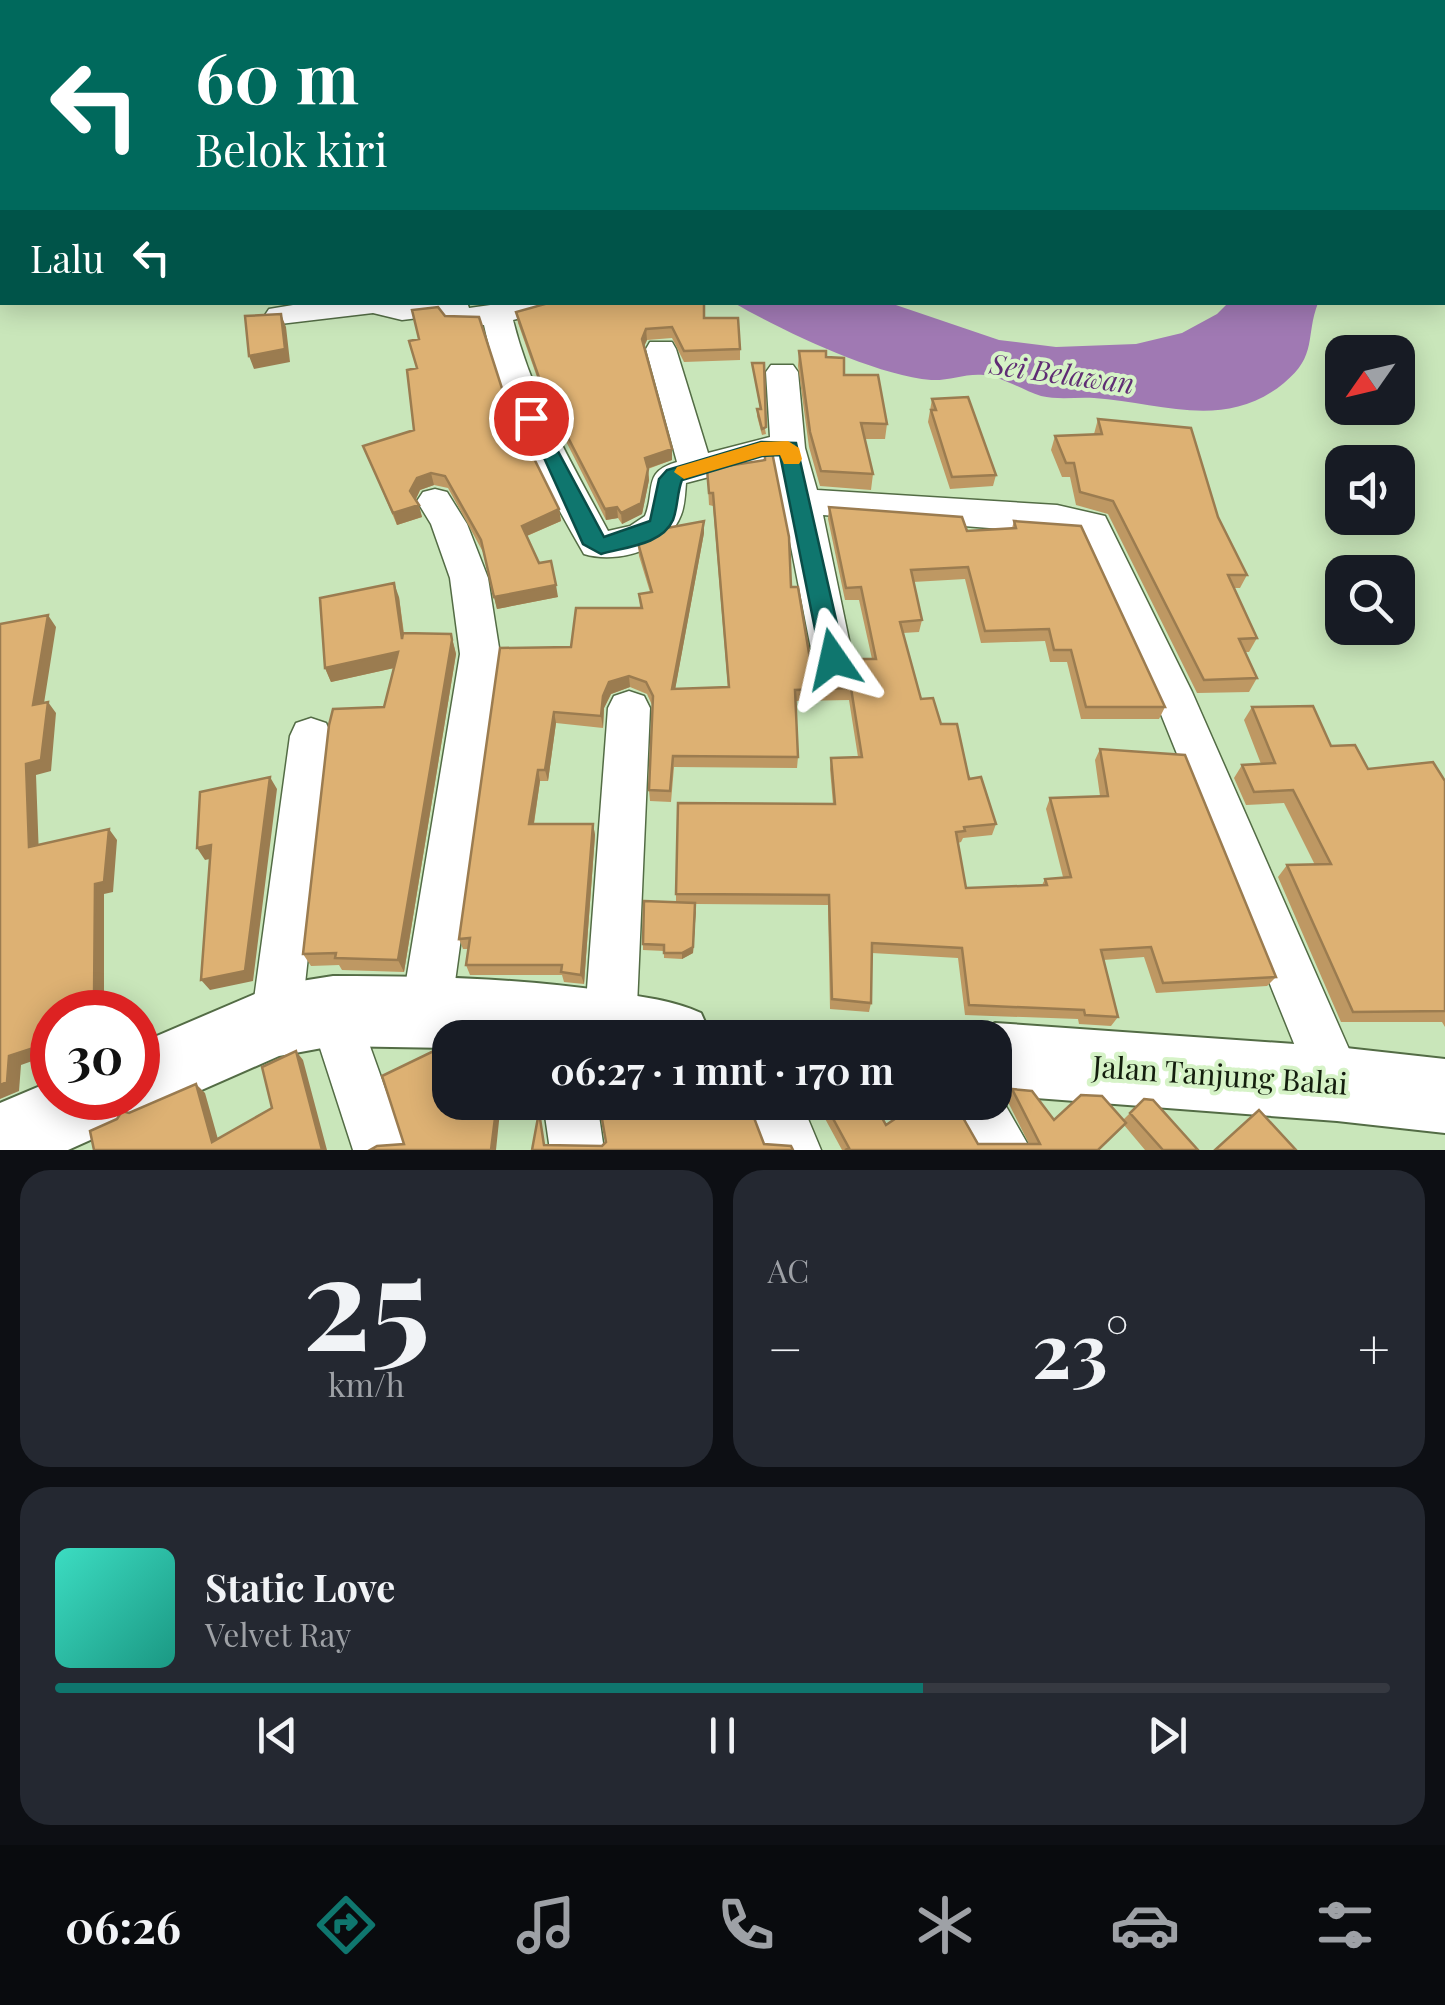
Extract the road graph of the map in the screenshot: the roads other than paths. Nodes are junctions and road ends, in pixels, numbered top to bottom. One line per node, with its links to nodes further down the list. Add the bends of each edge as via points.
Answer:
1 (682, 0): 2 (street)
2 (692, 0)
3 (365, 305): 8 (street)
4 (379, 305): 5 (street)
5 (444, 305)
6 (452, 305): 9 (street, via 459,318)
7 (536, 305): 9 (street)
8 (280, 314)
9 (497, 314): 13 (street, via 531,418 597,545 657,526 669,479)
10 (660, 349): 13 (street)
11 (782, 372): 12 (street)
12 (788, 448): 13 (street); 15 (street)
13 (696, 468)
14 (435, 501): 19 (street, via 469,578 480,654)
15 (802, 501): 16 (street); 25 (street, via 1092,526 1172,692)
16 (833, 659)
17 (629, 708): 22 (street)
18 (311, 736): 20 (street)
19 (426, 1011): 20 (street); 21 (street)
20 (305, 1016): 24 (street); 32 (street)
21 (504, 1020)
22 (601, 1020)
23 (1012, 1060): 25 (street, Jalan Tanjung Balai)
24 (160, 1072)
25 (1337, 1084): 26 (street, Jalan Tanjung Balai)
26 (1445, 1096)
27 (50, 1120): 31 (street)
28 (573, 1120): 33 (street)
29 (782, 1120): 34 (street)
30 (985, 1120): 35 (street)
31 (0, 1142)
32 (380, 1150)
33 (577, 1150)
34 (794, 1150)
35 (1004, 1150)

